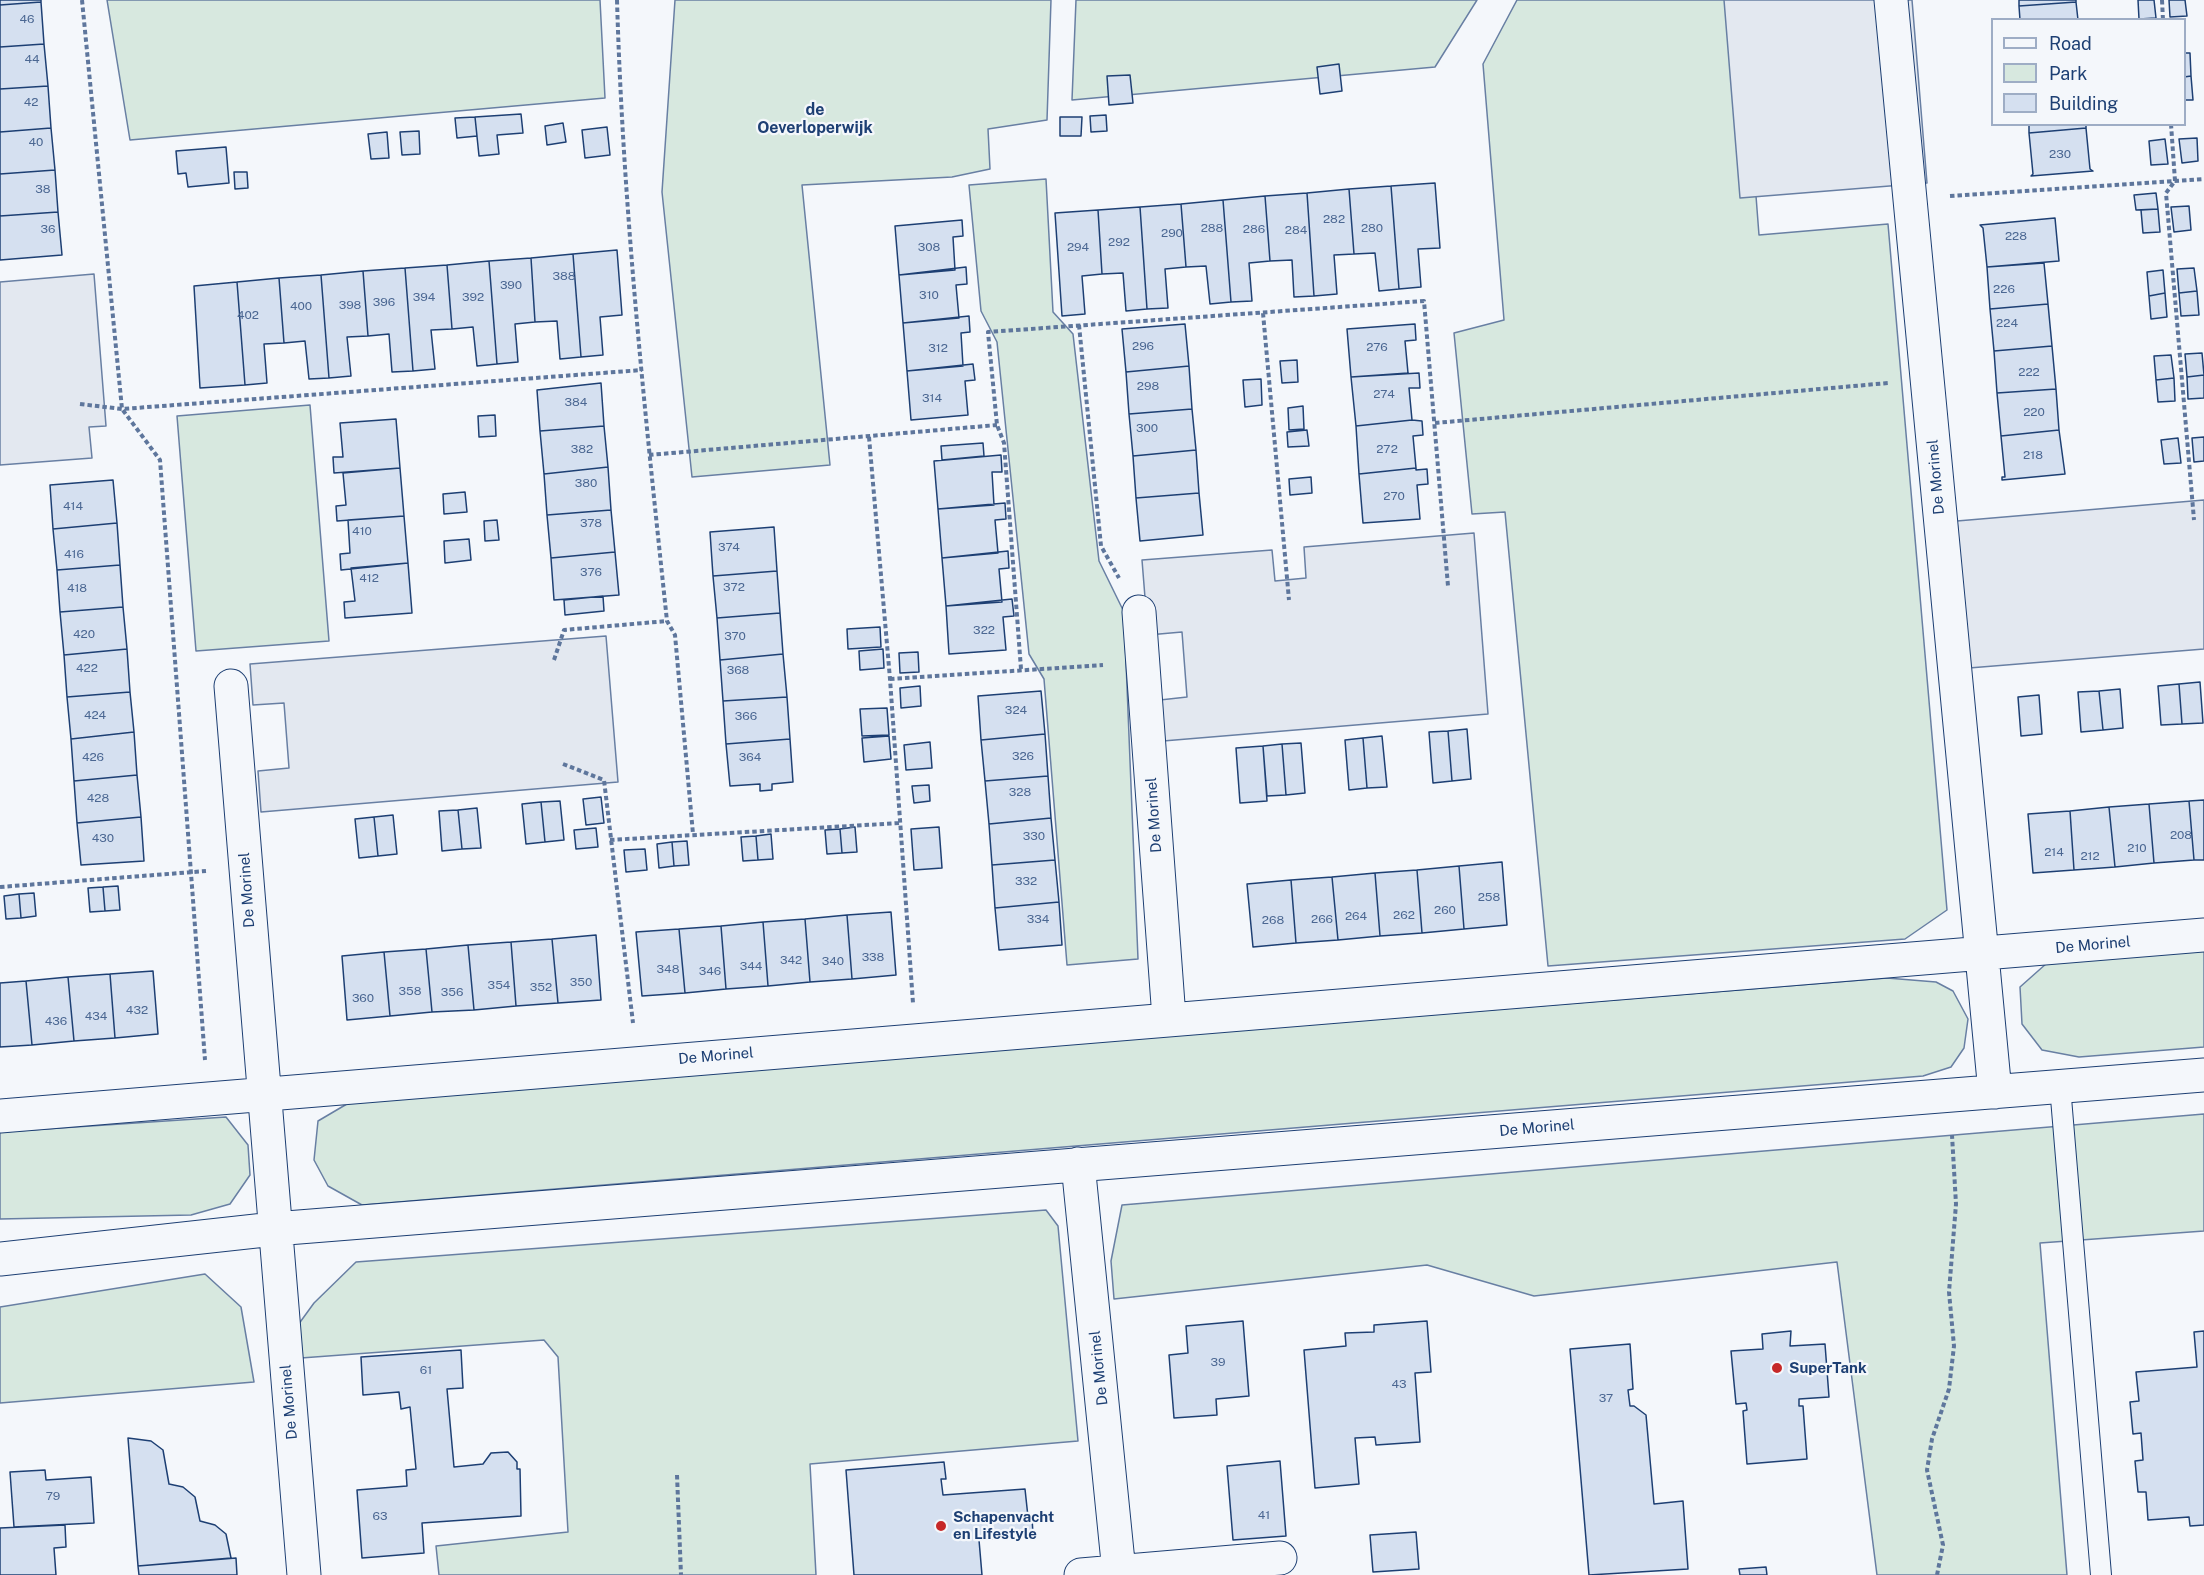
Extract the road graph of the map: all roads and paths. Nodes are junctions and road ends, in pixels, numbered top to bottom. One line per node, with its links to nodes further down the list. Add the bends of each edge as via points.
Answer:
1 (82, 0): 15 (path)
2 (617, 0): 12 (path, via 620,118)
3 (1891, 0): 9 (street, De Morinel)
4 (2162, 0): 5 (path)
5 (2163, 18)
6 (2171, 126): 8 (path)
7 (2204, 179): 8 (path)
8 (2175, 182): 9 (path); 20 (path, via 2166,193)
9 (1910, 198): 13 (street, De Morinel)
10 (1263, 313): 11 (path); 16 (path, via 1424,301); 22 (path)
11 (1079, 325): 17 (path, via 988,332); 23 (path, via 1101,546)
12 (642, 370): 15 (path); 19 (path)
13 (1927, 380): 16 (path); 38 (street, De Morinel)
14 (80, 404): 15 (path)
15 (122, 409): 35 (path, via 160,460)
16 (1435, 423): 21 (path)
17 (997, 425): 18 (path); 27 (path, via 1004,442)
18 (869, 437): 19 (path); 28 (path)
19 (649, 455): 24 (path)
20 (2194, 520)
21 (1448, 586)
22 (1289, 600)
23 (1138, 612): 26 (street, De Morinel)
24 (667, 621): 25 (path, via 564,630); 32 (path, via 675,635)
25 (554, 660)
26 (1142, 663): 27 (path); 39 (street, De Morinel)
27 (1021, 669): 28 (path)
28 (890, 679): 31 (path)
29 (231, 686): 34 (street, De Morinel)
30 (563, 764): 33 (path, via 604,780)
31 (900, 823): 32 (path); 40 (path)
32 (693, 834): 33 (path)
33 (610, 840): 41 (path)
34 (246, 868): 35 (path); 45 (street, De Morinel)
35 (191, 873): 36 (path); 47 (path)
36 (0, 887)
37 (2204, 935): 38 (street, De Morinel)
38 (1982, 954): 39 (street, De Morinel); 44 (street, De Morinel)
39 (1169, 1018): 40 (street, De Morinel)
40 (916, 1039): 41 (street, De Morinel)
41 (638, 1063): 45 (street, De Morinel)
42 (2204, 1075): 43 (street, De Morinel)
43 (2060, 1086): 44 (street, De Morinel); 59 (lane)
44 (1995, 1092): 46 (street, De Morinel)
45 (263, 1094): 47 (street, De Morinel); 50 (street, De Morinel)
46 (1949, 1095): 49 (street, De Morinel); 58 (path, via 1956,1204 1949,1292 1954,1346 1949,1389 1932,1439 1927,1470 1943,1545)
47 (207, 1098): 48 (street, De Morinel)
48 (0, 1116)
49 (1078, 1164): 50 (street, De Morinel); 54 (street, De Morinel)
50 (274, 1228): 51 (street, De Morinel); 55 (street, De Morinel)
51 (0, 1259)
52 (677, 1475): 56 (path)
53 (1280, 1558): 54 (street)
54 (1119, 1572): 57 (street)
55 (304, 1575)
56 (681, 1575)
57 (1080, 1575)
58 (1937, 1575)
59 (2101, 1575)

